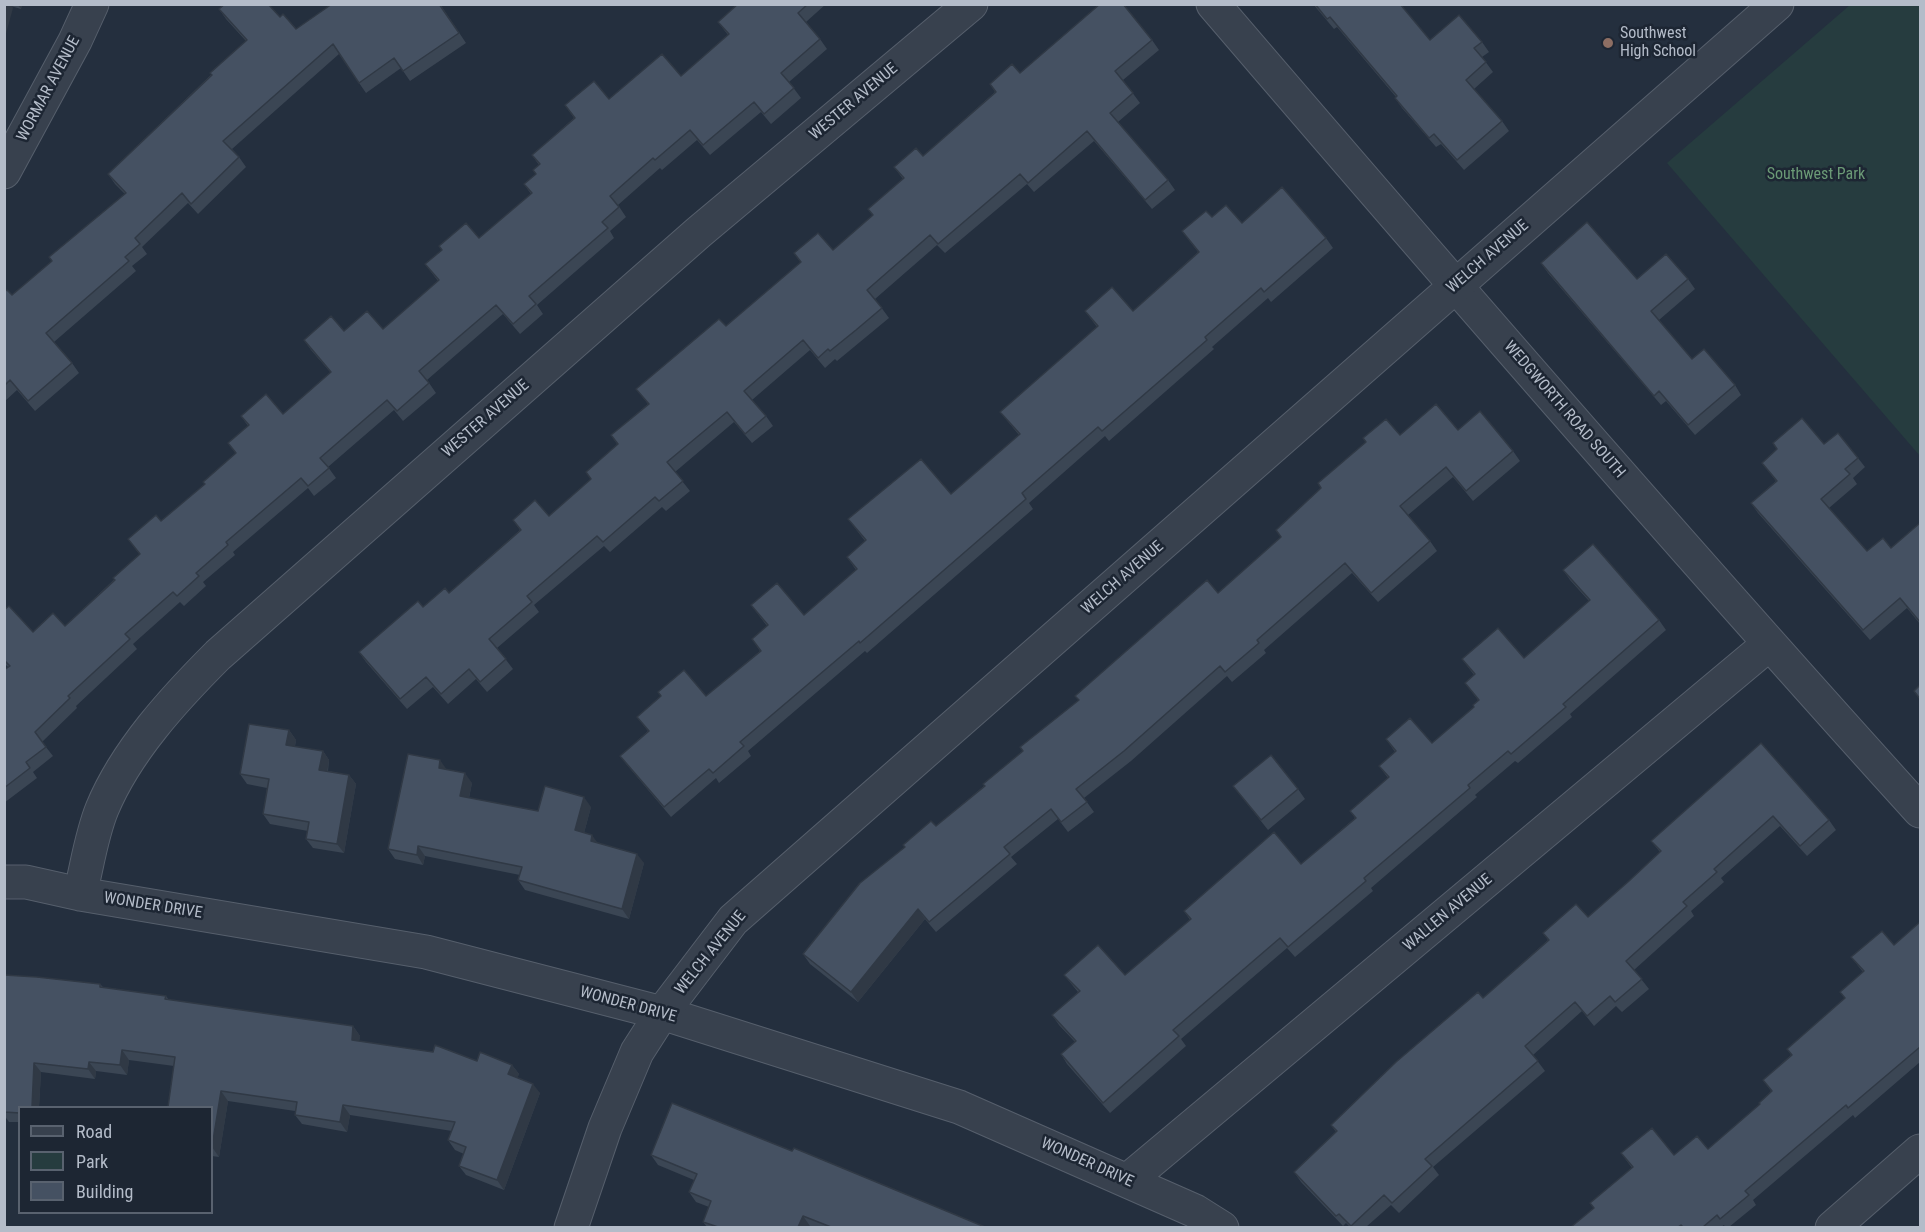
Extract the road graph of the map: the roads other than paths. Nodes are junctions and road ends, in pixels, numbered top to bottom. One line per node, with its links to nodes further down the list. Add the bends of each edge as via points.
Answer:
1 (92, 4): 5 (street, WORMAR AVENUE)
2 (971, 4): 10 (street, WESTER AVENUE, via 699,232 218,655 175,699 120,773 102,811)
3 (1213, 4): 6 (street, WEDGWORTH ROAD SOUTH)
4 (1777, 4): 6 (street, WELCH AVENUE)
5 (4, 172)
6 (1455, 286): 7 (street, WEDGWORTH ROAD SOUTH); 11 (street, WELCH AVENUE, via 733,920)
7 (1769, 644): 8 (street, WEDGWORTH ROAD SOUTH); 13 (street, WALLEN AVENUE)
8 (1920, 811)
9 (4, 882): 10 (street, WONDER DRIVE, via 26,882)
10 (80, 894): 11 (street, WONDER DRIVE, via 426,952)
11 (662, 1013): 13 (street, WONDER DRIVE, via 959,1107); 14 (street, WELCH AVENUE, via 637,1052 605,1128)
12 (1920, 1151): 16 (street)
13 (1127, 1181): 15 (street, WONDER DRIVE)
14 (571, 1227)
15 (1222, 1227)
16 (1832, 1227)

